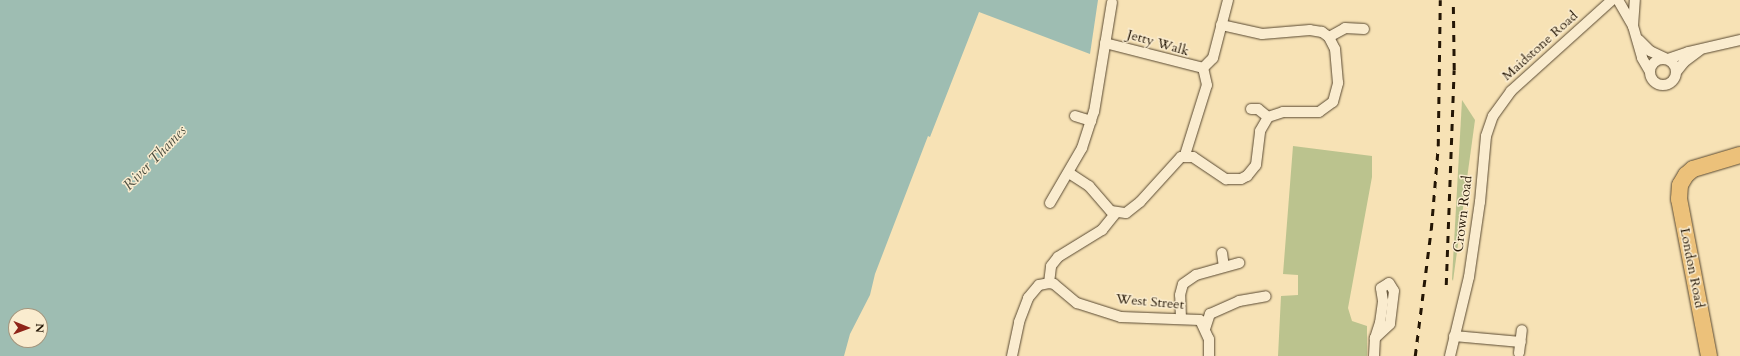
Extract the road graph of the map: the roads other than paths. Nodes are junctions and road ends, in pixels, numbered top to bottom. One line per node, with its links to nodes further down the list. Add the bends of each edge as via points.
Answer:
1 (1228, 0): 6 (street)
2 (1612, 0): 18 (street, Maidstone Road)
3 (1618, 0): 7 (street)
4 (1635, 0): 7 (street)
5 (1112, 2): 12 (street)
6 (1221, 25): 9 (street, via 1262,34 1317,30); 15 (street, via 1213,58)
7 (1633, 26): 10 (street)
8 (1364, 29): 9 (street, via 1345,28)
9 (1330, 38): 21 (street, via 1335,49 1338,83 1333,102 1319,112 1283,112)
10 (1639, 40): 14 (street, via 1650,51); 17 (street, via 1642,58)
11 (1740, 40): 13 (street)
12 (1105, 43): 15 (street, Jetty Walk); 22 (street, via 1097,103)
13 (1700, 50): 14 (street); 16 (street)
14 (1666, 59): 16 (street, via 1674,64); 17 (street, via 1656,60)
15 (1203, 68): 23 (street, via 1207,84)
16 (1677, 71): 17 (street, via 1675,79 1665,85 1653,81)
17 (1650, 72)
18 (1504, 98): 36 (street, Crown Road, via 1495,112 1486,136 1473,256)
19 (1251, 109): 21 (street, via 1258,109)
20 (1075, 116): 22 (street)
21 (1268, 117): 23 (street, via 1260,131 1253,172 1241,179 1220,177 1193,157)
22 (1091, 121): 25 (street)
23 (1185, 155): 27 (street, via 1175,160 1132,210)
24 (1740, 155): 44 (main road, London Road, via 1689,172 1682,180 1679,199)
25 (1069, 172): 26 (street); 27 (street, via 1089,186)
26 (1050, 203)
27 (1116, 213): 31 (street, via 1102,230 1058,257 1051,266)
28 (1222, 253): 30 (street)
29 (1239, 263): 30 (street)
30 (1224, 267): 33 (street, via 1190,278 1183,284 1180,295)
31 (1048, 283): 33 (street, West Street, via 1054,284 1076,304 1121,317); 40 (street, via 1039,285 1028,298 1019,322)
32 (1266, 296): 34 (street, via 1239,301 1210,314)
33 (1181, 319): 34 (street, West Street, via 1200,320)
34 (1205, 329): 41 (street, via 1209,339)
35 (1522, 330): 38 (street)
36 (1454, 336): 38 (street); 43 (street, Crown Road)
37 (1375, 338): 37 (street, via 1383,300 1380,288 1389,283 1394,291 1390,324); 42 (street)
38 (1520, 342): 39 (street)
39 (1519, 353)
40 (1012, 356)
41 (1209, 356)
42 (1374, 356)
43 (1450, 356)
44 (1709, 356)

